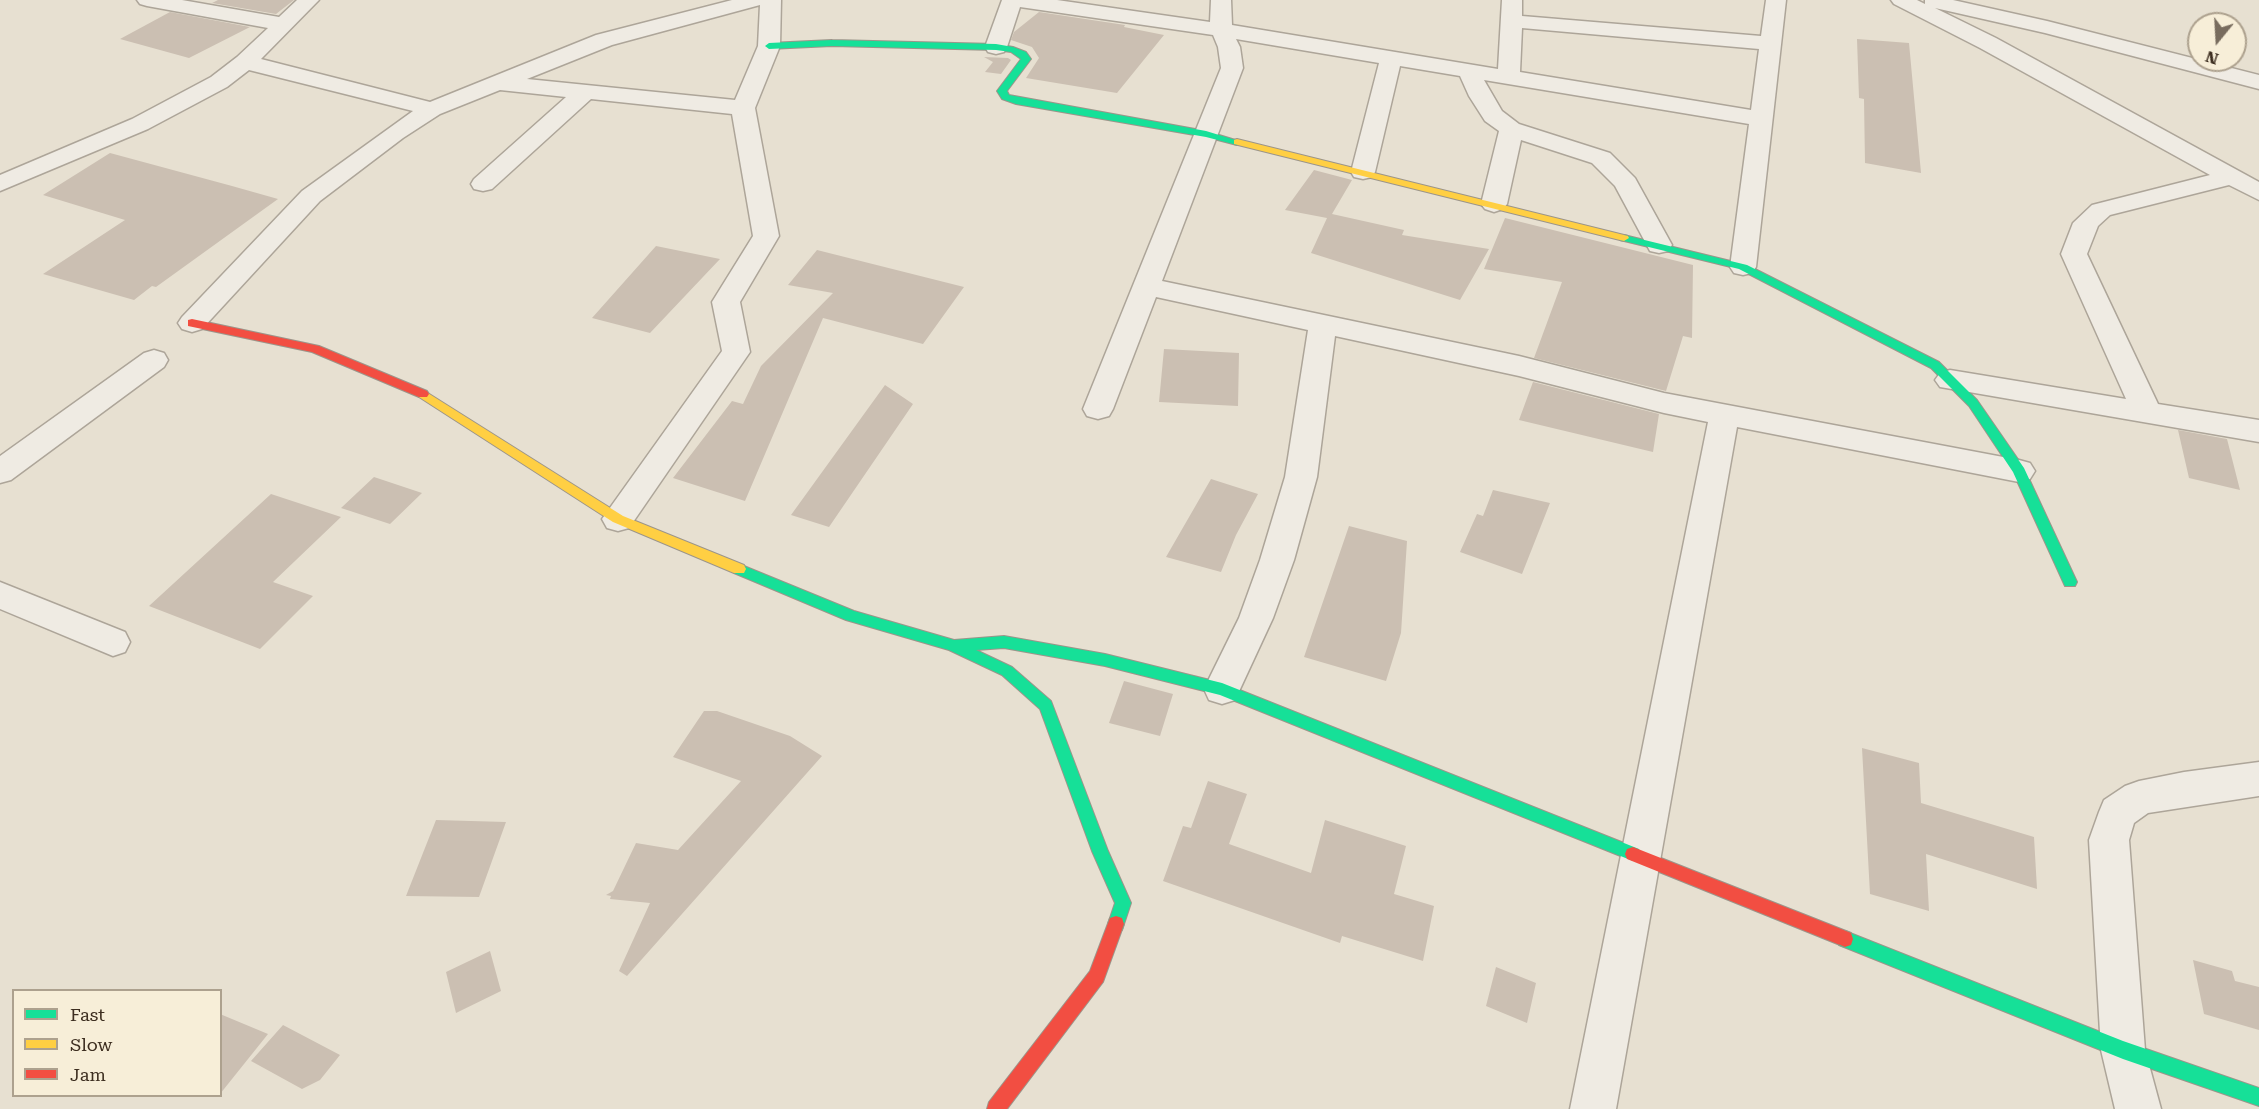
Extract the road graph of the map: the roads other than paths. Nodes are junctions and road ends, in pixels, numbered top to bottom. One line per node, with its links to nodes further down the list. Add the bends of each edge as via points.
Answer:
1 (147, 0): 11 (street)
2 (309, 0): 11 (street)
3 (756, 0): 20 (street, via 665,16)
4 (771, 0): 14 (street)
5 (1013, 0): 12 (street); 15 (street)
6 (1221, 0): 12 (street)
7 (1776, 0): 13 (street)
8 (1901, 0): 29 (street, via 1988,43)
9 (1924, 0): 21 (street, via 2047,27)
10 (1512, 10): 13 (street); 19 (street)
11 (282, 24): 17 (street)
12 (1221, 30): 16 (street); 27 (street, via 1229,46 1232,68)
13 (1771, 43): 25 (street)
14 (769, 46): 15 (street); 23 (street)
15 (996, 47): 27 (street, via 1023,54 1026,59 1002,91 1005,97)
16 (1391, 58): 18 (street); 28 (street)
17 (245, 62): 24 (street); 30 (street, via 219,82 140,124)
18 (1469, 71): 19 (street); 26 (street, via 1493,116)
19 (1509, 77): 25 (street)
20 (494, 82): 22 (street); 24 (street)
21 (2259, 82)
22 (585, 92): 23 (street); 31 (street)
23 (743, 108): 47 (street, via 766,236 726,302 736,352)
24 (432, 109): 37 (street, via 311,196)
25 (1762, 119): 35 (street)
26 (1511, 129): 33 (street); 34 (street, via 1601,158 1626,183)
27 (1206, 134): 28 (street); 36 (street)
28 (1363, 172): 33 (street)
29 (2232, 177): 32 (street); 42 (street, via 2101,210 2086,223 2074,254)
30 (0, 184)
31 (483, 184)
32 (2259, 192)
33 (1494, 204): 34 (street)
34 (1659, 245): 35 (street)
35 (1743, 267): 40 (street, via 1935,365)
36 (1145, 286): 38 (street); 41 (street)
37 (192, 323): 47 (street, via 315,349 429,397)
38 (1323, 323): 43 (street); 52 (street, via 1301,477 1256,618)
39 (154, 360): 46 (street)
40 (1950, 380): 42 (street); 45 (street, via 1973,403)
41 (1098, 410)
42 (2147, 412): 44 (street)
43 (1724, 414): 45 (street); 54 (street)
44 (2259, 431)
45 (2019, 471): 48 (street)
46 (0, 472)
47 (618, 519): 51 (street, via 851,616)
48 (2070, 582)
49 (0, 595): 50 (street)
50 (113, 642)
51 (953, 645): 52 (street, via 1004,642 1105,660); 57 (street, via 1007,671 1046,705 1123,903 1097,976)
52 (1222, 689): 54 (street)
53 (2259, 779): 55 (street, via 2139,798 2118,812 2109,840)
54 (1641, 857): 55 (street); 58 (street)
55 (2123, 1050): 56 (street); 59 (street)
56 (2259, 1097)
57 (996, 1109)
58 (1593, 1109)
59 (2138, 1109)

